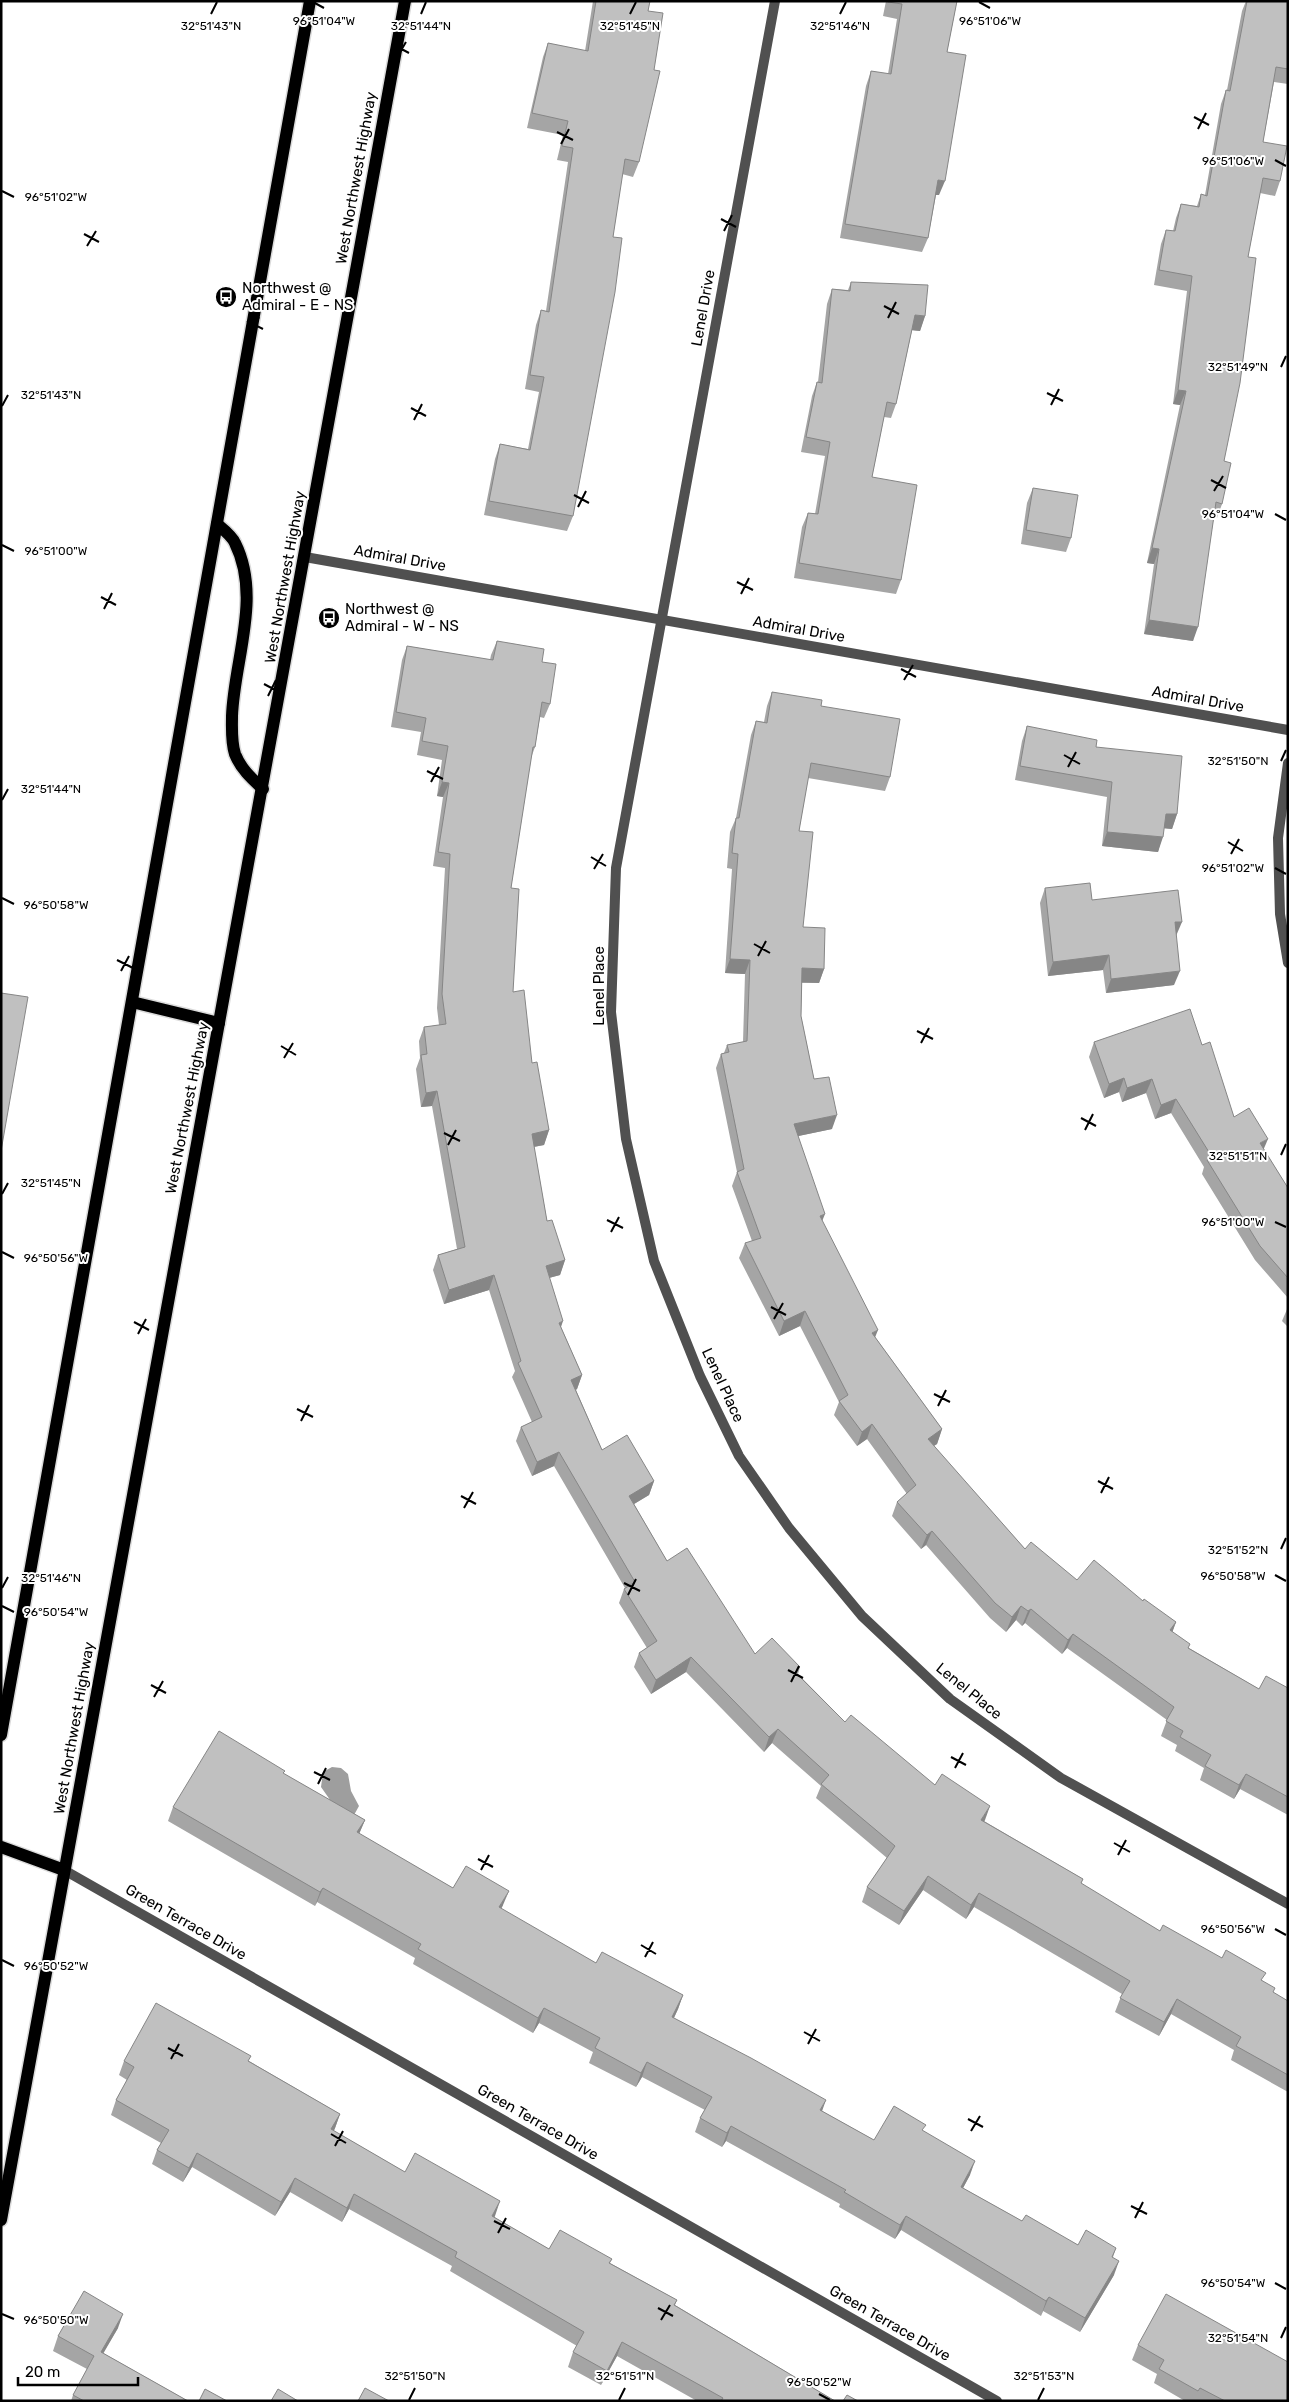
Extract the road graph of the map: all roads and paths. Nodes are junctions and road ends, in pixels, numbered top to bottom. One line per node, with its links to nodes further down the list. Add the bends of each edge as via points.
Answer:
1 (310, 1): 4 (main road)
2 (405, 1): 5 (main road, West Northwest Highway)
3 (775, 1): 6 (street, Lenel Drive)
4 (217, 524): 9 (main road, via 235,542 246,574 246,624 233,694 234,752 245,772); 11 (main road)
5 (305, 557): 6 (street, Admiral Drive); 9 (main road, West Northwest Highway)
6 (660, 620): 7 (street, Admiral Drive); 16 (street, Lenel Place, via 616,868 611,1012 626,1139 654,1261 705,1384 740,1456 789,1528 862,1616 950,1699 1061,1778)
7 (1288, 730)
8 (1288, 763): 10 (street, via 1278,838 1280,914)
9 (263, 789): 12 (main road, West Northwest Highway)
10 (1288, 963)
11 (132, 1002): 12 (main road); 13 (main road)
12 (220, 1023): 15 (main road, West Northwest Highway)
13 (1, 1735)
14 (1, 1847): 15 (main road)
15 (64, 1870): 17 (main road, West Northwest Highway); 18 (street, Green Terrace Drive)
16 (1288, 1904)
17 (1, 2220)
18 (997, 2401)

